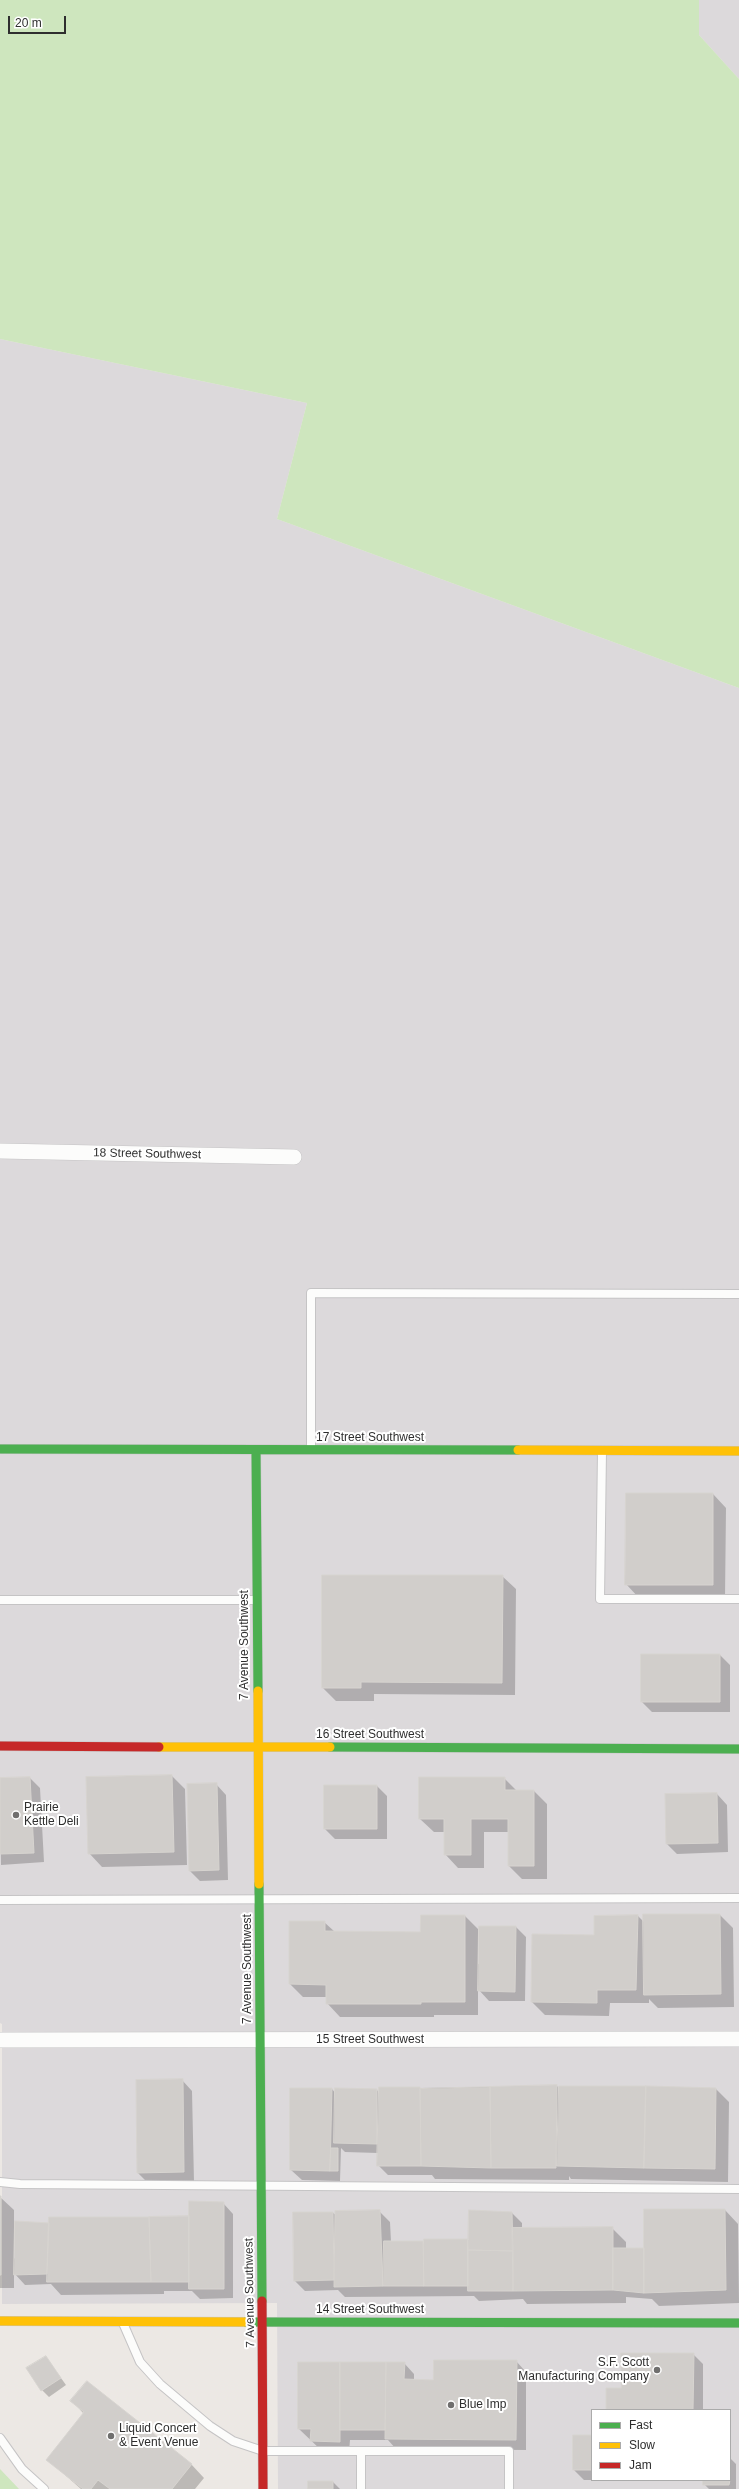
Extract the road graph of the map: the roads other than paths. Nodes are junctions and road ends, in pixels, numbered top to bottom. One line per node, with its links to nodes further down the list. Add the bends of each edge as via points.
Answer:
1 (0, 1151): 2 (street, 18 Street Southwest)
2 (294, 1157)
3 (739, 1294): 6 (lane, via 311,1293)
4 (0, 1449): 5 (street, 17 Street Southwest)
5 (256, 1450): 6 (street, 17 Street Southwest); 11 (street, 7 Avenue Southwest)
6 (311, 1450): 7 (street, 17 Street Southwest)
7 (602, 1450): 8 (street, 17 Street Southwest); 9 (lane, via 600,1599)
8 (739, 1451)
9 (739, 1599)
10 (0, 1600): 11 (lane)
11 (257, 1600): 13 (street, 7 Avenue Southwest)
12 (0, 1746): 13 (street, 16 Street Southwest)
13 (258, 1747): 14 (street, 16 Street Southwest); 17 (street, 7 Avenue Southwest)
14 (739, 1749)
15 (739, 1898): 17 (lane)
16 (0, 1900): 17 (lane)
17 (259, 1901): 20 (street, 7 Avenue Southwest)
18 (739, 2039): 20 (street, 15 Street Southwest)
19 (0, 2040): 20 (street, 15 Street Southwest)
20 (260, 2040): 22 (street, 7 Avenue Southwest)
21 (0, 2182): 22 (lane)
22 (261, 2186): 23 (lane); 26 (street, 7 Avenue Southwest)
23 (739, 2189)
24 (0, 2321): 25 (street, 14 Street Southwest)
25 (122, 2322): 26 (street, 14 Street Southwest); 29 (lane, via 140,2362 160,2384 210,2426 234,2441)
26 (262, 2322): 27 (street, 14 Street Southwest); 29 (street, 7 Avenue Southwest)
27 (739, 2323)
28 (0, 2438): 31 (lane, via 22,2469)
29 (263, 2451): 30 (lane); 32 (street, 7 Avenue Southwest)
30 (361, 2451): 33 (lane); 34 (lane, via 509,2451)
31 (44, 2489)
32 (263, 2489)
33 (361, 2489)
34 (509, 2489)

